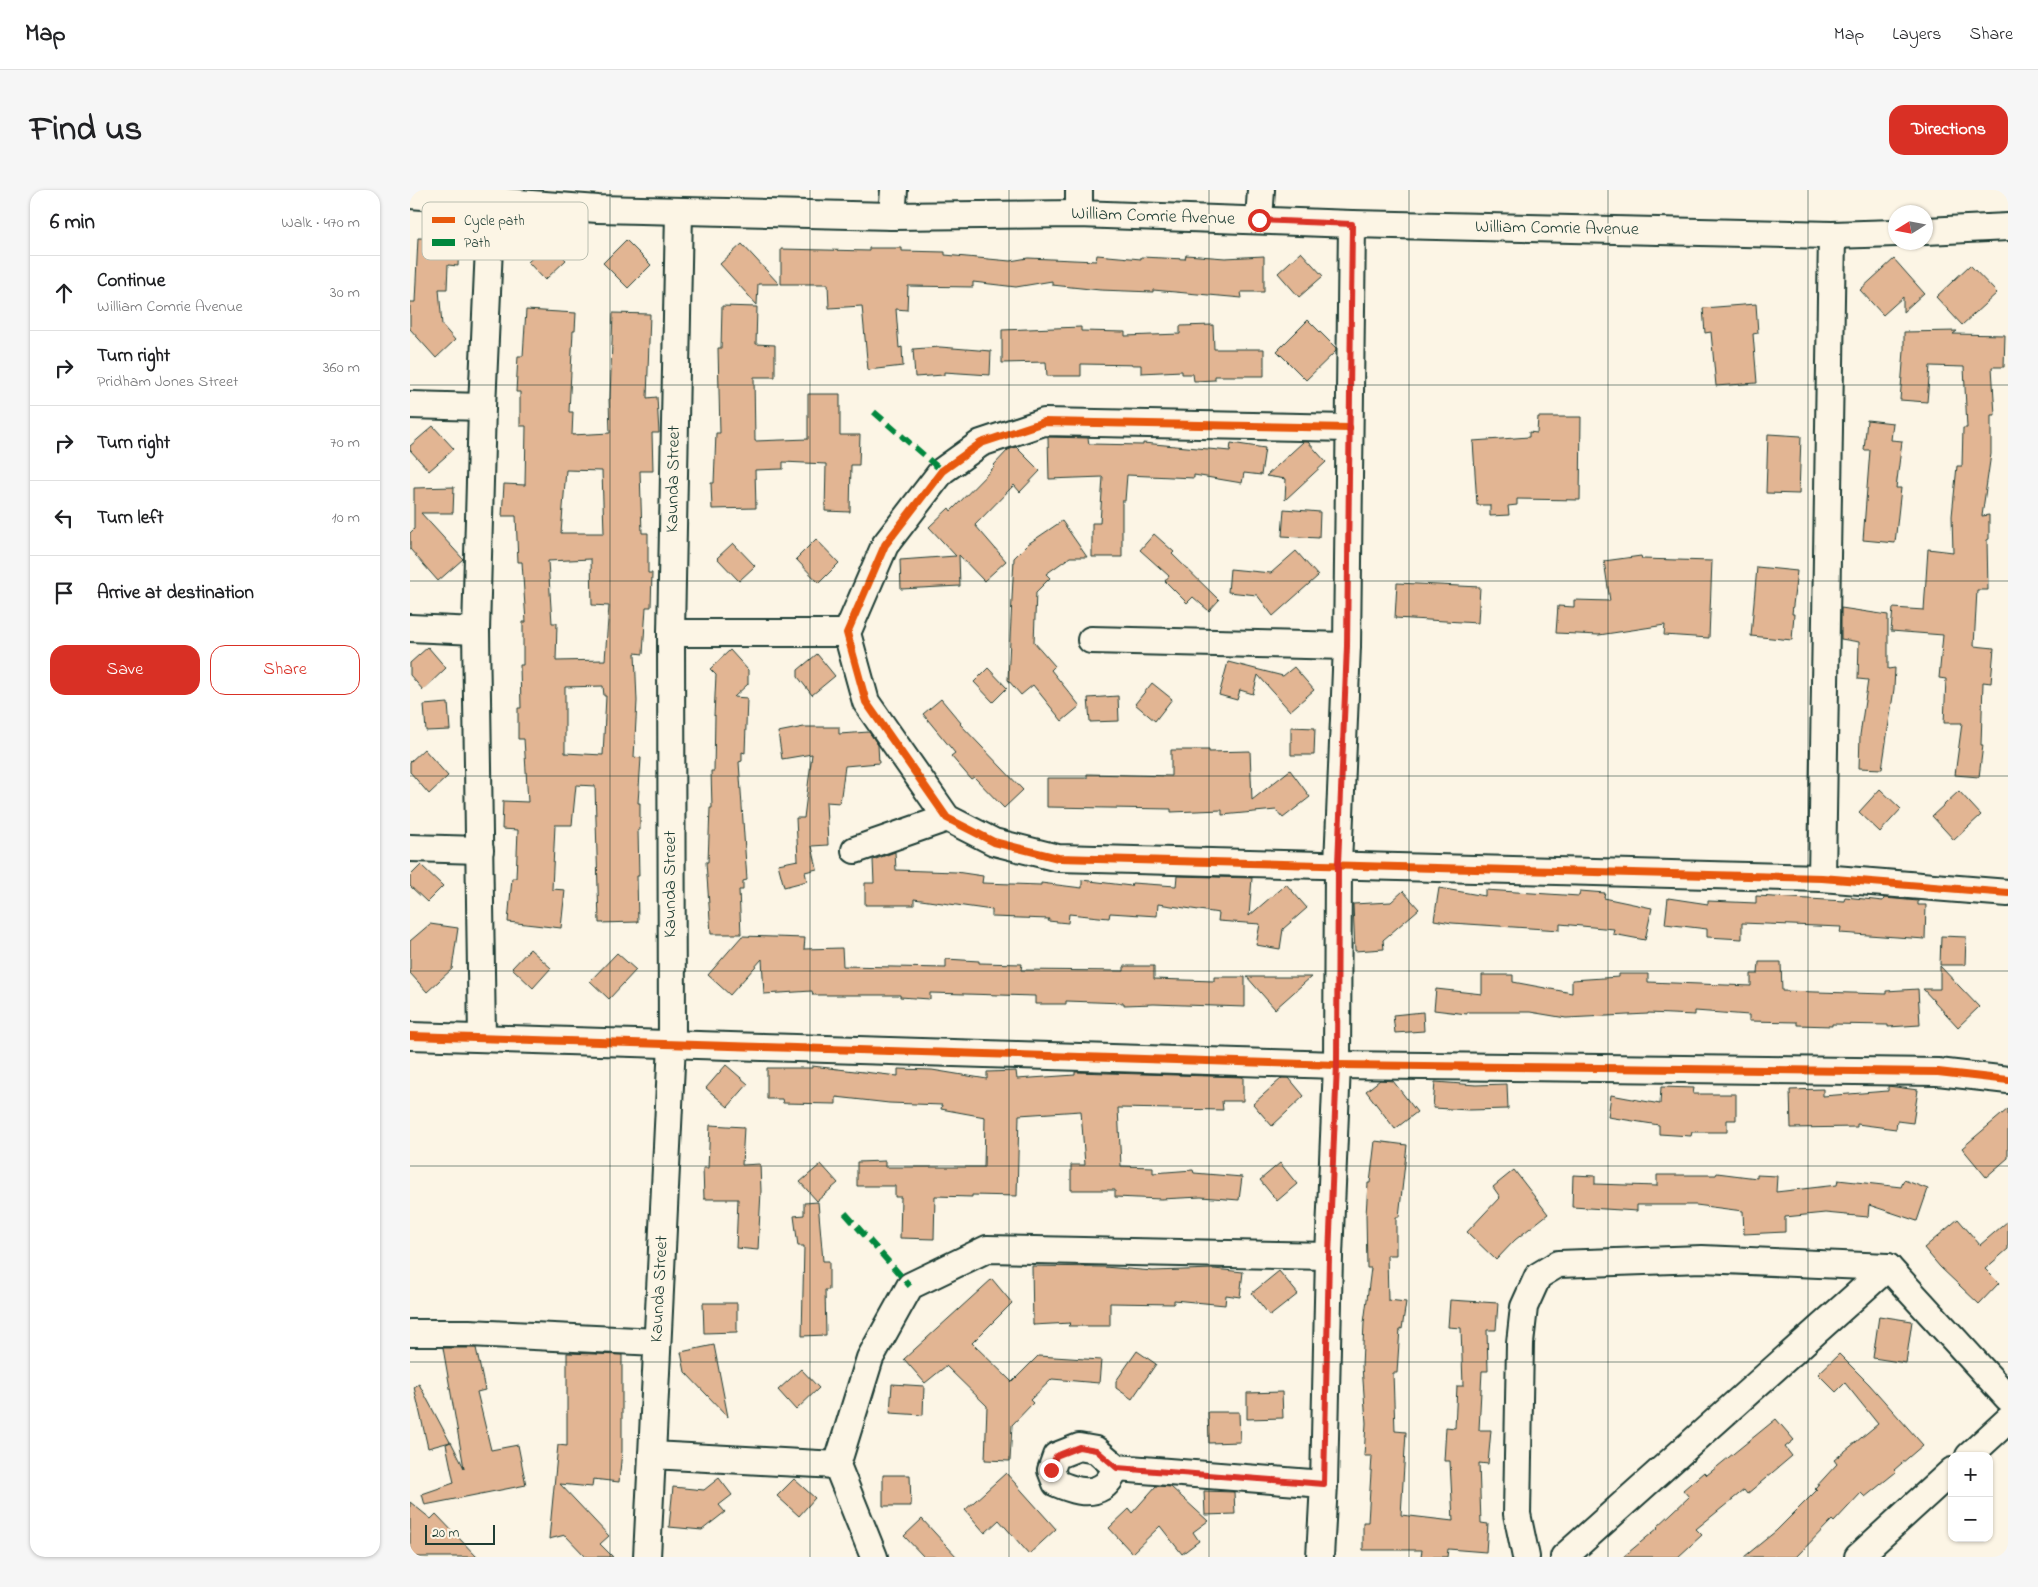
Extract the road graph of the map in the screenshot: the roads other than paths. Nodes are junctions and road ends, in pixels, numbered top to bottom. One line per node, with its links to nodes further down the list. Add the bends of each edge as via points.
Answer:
1 (894, 190): 8 (street)
2 (1262, 190): 9 (street)
3 (410, 195): 5 (street, William Comrie Avenue)
4 (597, 200): 5 (street, William Comrie Avenue); 7 (street, William Comrie Avenue)
5 (491, 201)
6 (1079, 202): 8 (street, William Comrie Avenue); 9 (street, William Comrie Avenue)
7 (679, 211): 8 (street, William Comrie Avenue); 21 (street, Kaunda Street)
8 (892, 216)
9 (1259, 220): 10 (street, William Comrie Avenue)
10 (1352, 224): 14 (street, William Comrie Avenue); 18 (street)
11 (2008, 227): 12 (street)
12 (1933, 231)
13 (1888, 233): 14 (street, William Comrie Avenue)
14 (1832, 236): 30 (street)
15 (488, 260): 17 (street)
16 (410, 405): 17 (street)
17 (482, 407): 20 (street)
18 (1349, 428): 22 (street, via 1044,422 981,443 942,471 885,545); 24 (street)
19 (410, 628): 20 (street)
20 (476, 631): 27 (street)
21 (671, 633): 22 (street); 34 (street, Kaunda Street)
22 (847, 633): 25 (street, via 866,702)
23 (1091, 640): 24 (street)
24 (1347, 646): 29 (street)
25 (948, 818): 28 (street); 29 (street, via 994,842 1058,858)
26 (410, 848): 27 (street)
27 (480, 850): 33 (street)
28 (855, 850)
29 (1338, 864): 30 (street); 35 (street)
30 (1822, 878): 31 (street)
31 (2008, 893)
32 (410, 1036): 33 (street)
33 (482, 1038): 34 (street)
34 (672, 1044): 35 (street); 40 (street, Kaunda Street)
35 (1337, 1065): 36 (street, via 1938,1072); 37 (street)
36 (2008, 1080)
37 (1329, 1256): 45 (street, via 987,1250 910,1286 870,1358); 48 (street)
38 (1888, 1268): 41 (street); 52 (street, via 1702,1259 1558,1264 1538,1276 1524,1307 1520,1343 1516,1514); 53 (street)
39 (410, 1334): 40 (street, via 469,1333)
40 (657, 1342): 44 (street, Kaunda Street)
41 (2008, 1398)
42 (2008, 1420): 43 (street)
43 (1973, 1452)
44 (652, 1455): 45 (street); 49 (street, Kaunda Street)
45 (837, 1465): 50 (street)
46 (1117, 1468): 48 (street)
47 (1948, 1475): 54 (street)
48 (1324, 1484): 51 (street)
49 (647, 1557)
50 (874, 1557)
51 (1320, 1557)
52 (1526, 1557)
53 (1564, 1557)
54 (1858, 1557)

